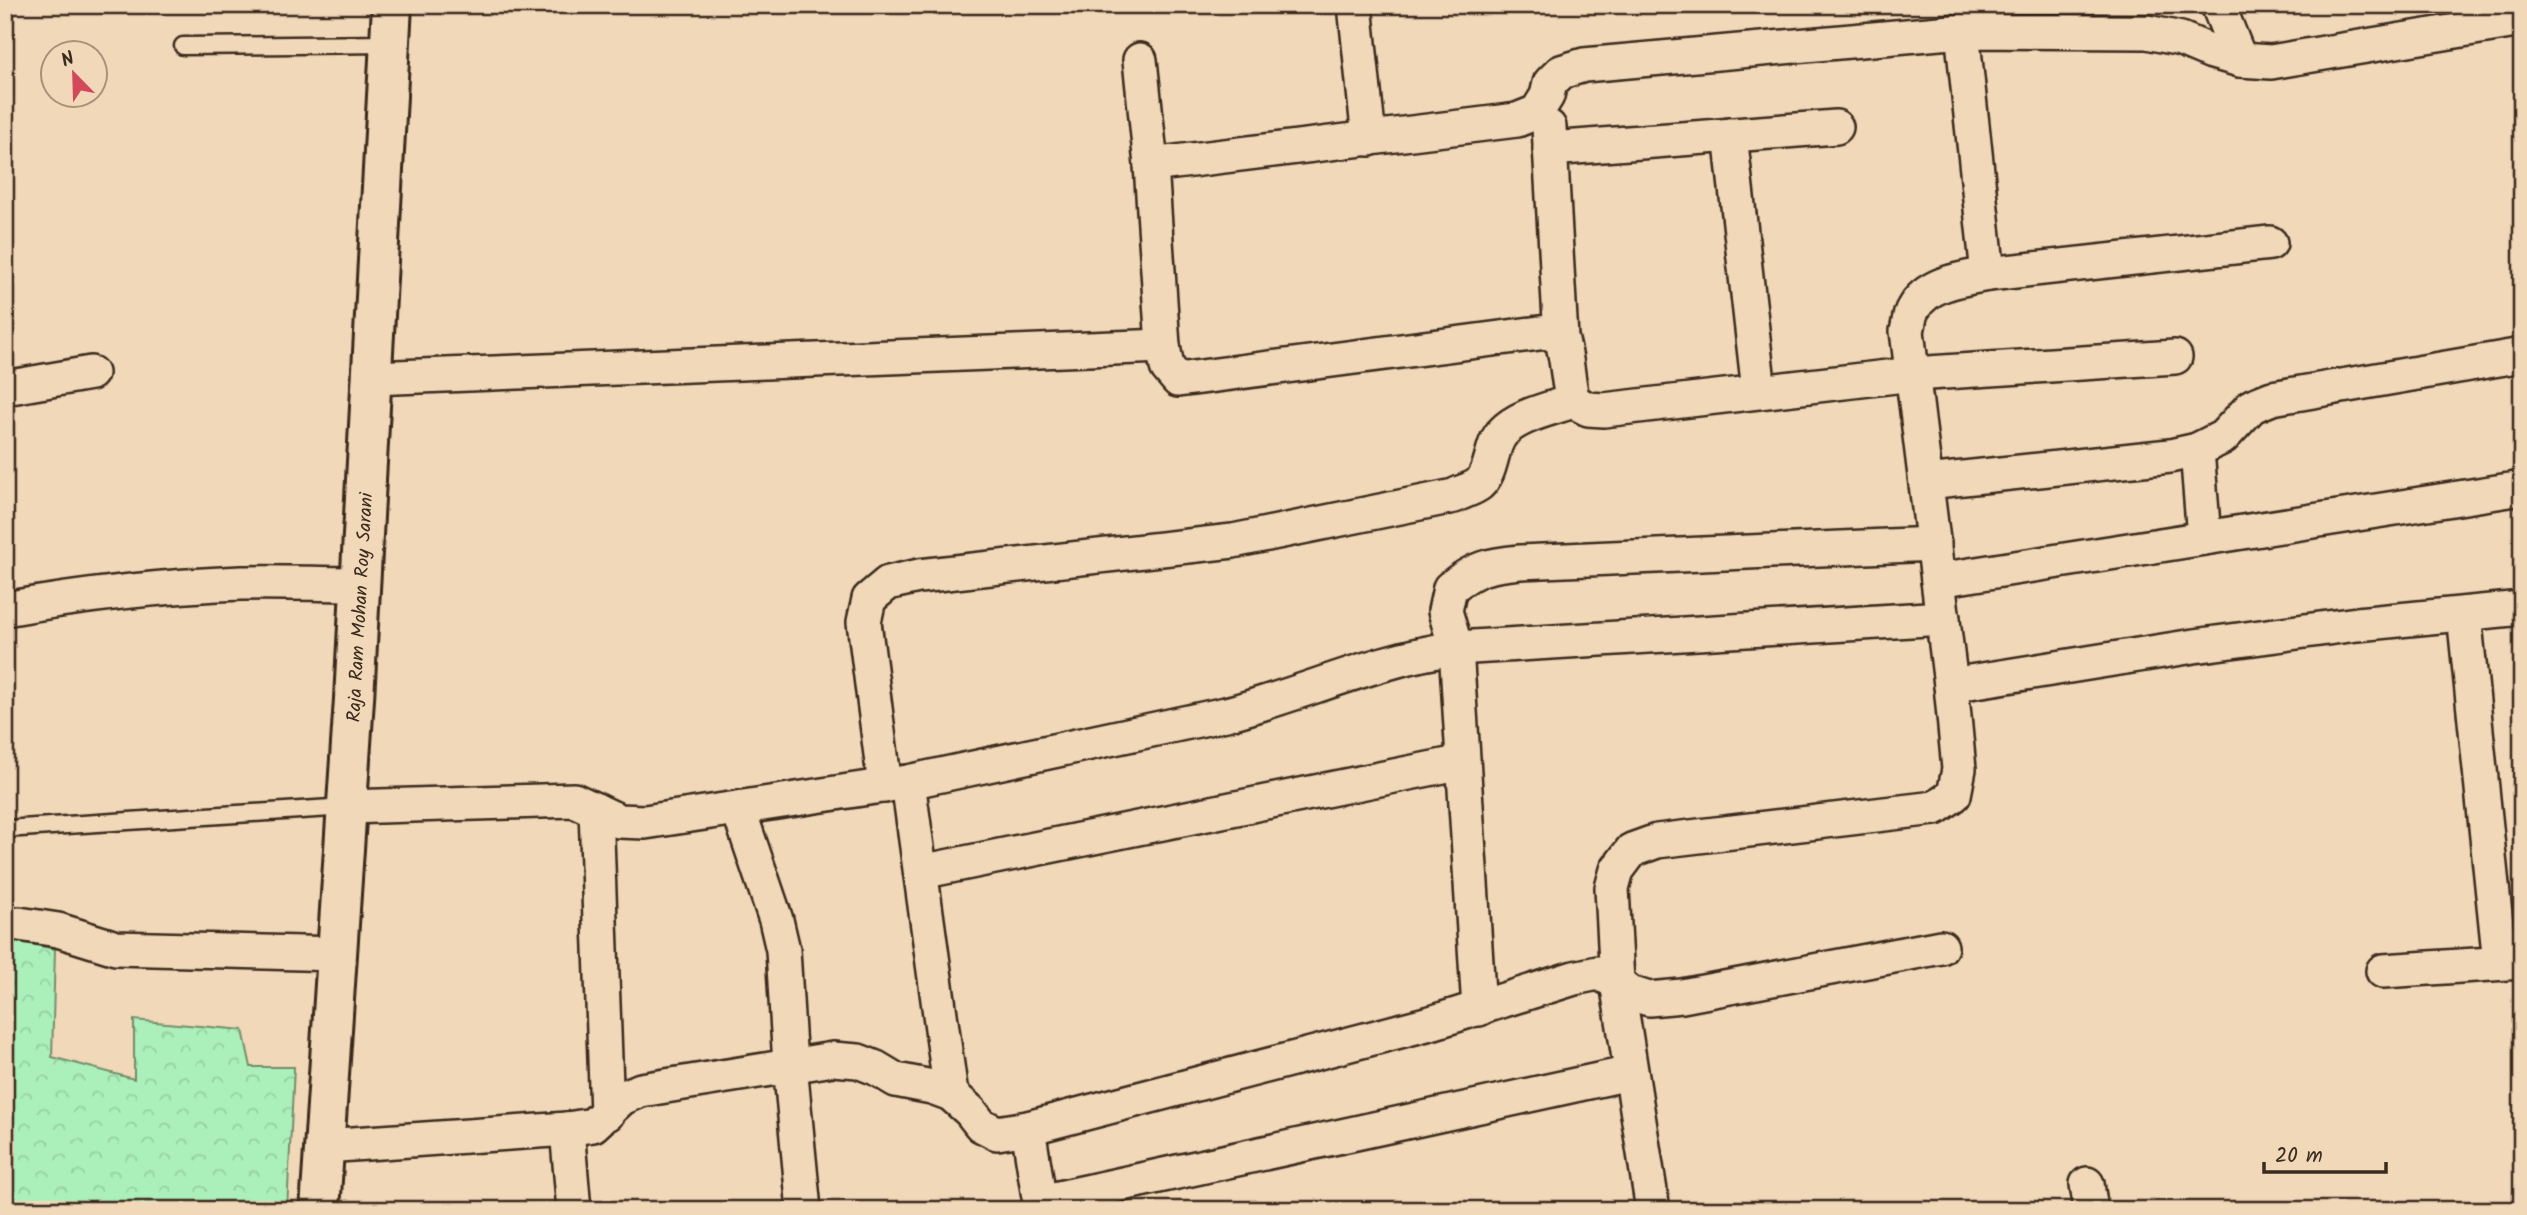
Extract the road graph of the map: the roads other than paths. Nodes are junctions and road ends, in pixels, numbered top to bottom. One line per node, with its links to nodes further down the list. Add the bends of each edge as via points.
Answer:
1 (392, 5): 6 (street, Raja Ram Mohan Roy Sarani)
2 (1355, 5): 13 (street)
3 (2217, 5): 9 (street)
4 (2522, 20): 9 (street, via 2271,62)
5 (1962, 31): 9 (street, via 2147,32); 10 (street, via 1584,65 1561,72 1550,83); 17 (street)
6 (390, 44): 7 (lane); 24 (street, Raja Ram Mohan Roy Sarani)
7 (183, 46)
8 (1140, 60): 15 (street)
9 (2240, 60)
10 (1547, 96): 13 (street, via 1537,112 1517,120); 14 (street)
11 (1836, 127): 12 (street)
12 (1731, 135): 14 (street); 26 (street)
13 (1369, 139): 15 (street)
14 (1550, 149): 18 (street)
15 (1152, 165): 19 (street)
16 (2270, 243): 17 (street)
17 (1987, 274): 23 (street, via 1926,293 1912,310 1908,331)
18 (1561, 338): 19 (street, via 1547,332 1178,380 1167,367); 27 (street)
19 (1163, 346): 24 (street)
20 (2522, 355): 28 (street, via 2272,398 2252,406 2222,437)
21 (2175, 357): 23 (street)
22 (91, 373): 25 (street)
23 (1913, 374): 26 (street); 29 (street)
24 (372, 378): 34 (street, Raja Ram Mohan Roy Sarani)
25 (5, 388)
26 (1759, 391): 27 (street, via 1604,410 1588,409)
27 (1573, 401): 42 (street, via 1525,418 1503,433 1479,483 1454,496 1233,541 888,583 869,599 864,622)
28 (2197, 450): 29 (street); 31 (street)
29 (1926, 482): 32 (street)
30 (2522, 488): 31 (street)
31 (2204, 538): 33 (street)
32 (1934, 544): 33 (street); 39 (street, via 1490,565 1470,572 1450,588 1445,611)
33 (1938, 580): 38 (street)
34 (360, 584): 36 (street, via 242,583 145,590); 43 (street, Raja Ram Mohan Roy Sarani)
35 (2522, 608): 37 (street)
36 (5, 609)
37 (2464, 614): 40 (street, via 2194,646); 51 (street)
38 (1943, 618): 39 (street); 40 (street)
39 (1456, 648): 41 (street); 42 (street, via 1389,661 1226,714)
40 (1951, 685): 53 (street, via 1959,769 1954,795 1935,808 1657,841 1632,850 1617,870 1612,888)
41 (1463, 762): 47 (street); 54 (street)
42 (897, 784): 44 (street); 47 (street)
43 (347, 807): 45 (street, via 574,800); 46 (lane); 50 (street, Raja Ram Mohan Roy Sarani)
44 (738, 808): 45 (street, via 645,822 619,821); 55 (street, via 783,950)
45 (596, 810): 58 (street)
46 (5, 829)
47 (920, 872): 57 (street)
48 (19, 924): 50 (street, via 58,930 116,948)
49 (1941, 947): 53 (street, via 1682,996 1649,999 1630,993)
50 (338, 954): 61 (street, Raja Ram Mohan Roy Sarani)
51 (2511, 963): 52 (street)
52 (2383, 971)
53 (1617, 982): 54 (street, via 1598,973); 56 (street)
54 (1479, 1009): 59 (street)
55 (790, 1065): 57 (street, via 832,1059 858,1061 896,1080); 58 (street, via 641,1090 622,1098); 65 (street)
56 (1630, 1073): 62 (street); 66 (street)
57 (951, 1094): 59 (street, via 989,1129)
58 (607, 1114): 60 (street, via 593,1125)
59 (1028, 1128): 62 (street)
60 (568, 1129): 61 (street); 64 (street)
61 (324, 1146): 63 (street, Raja Ram Mohan Roy Sarani)
62 (1041, 1206)
63 (320, 1210)
64 (573, 1210)
65 (804, 1210)
66 (1653, 1210)

